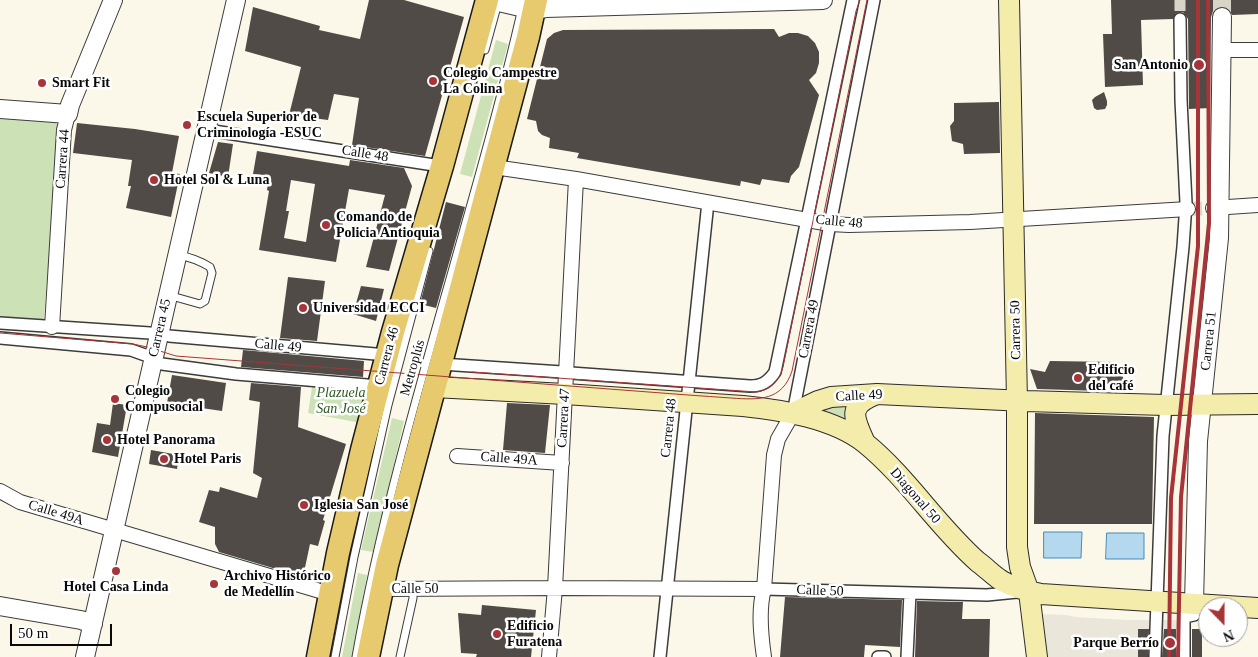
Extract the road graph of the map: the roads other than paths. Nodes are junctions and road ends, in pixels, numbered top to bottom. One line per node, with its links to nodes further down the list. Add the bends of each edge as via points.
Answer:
1 (113, 0): 15 (street, Carrera 44)
2 (236, 0): 16 (street, Carrera 45)
3 (494, 0): 8 (street); 13 (lane); 36 (main road, Carrera 46)
4 (823, 0): 8 (street, via 546,8)
5 (853, 0): 24 (street, Carrera 49)
6 (874, 0): 26 (street, Carrera 49)
7 (1009, 0): 25 (main road, Carrera 50)
8 (529, 4): 18 (main road, via 528,37); 71 (lane, Metroplús, via 404,446)
9 (1222, 17): 11 (street, Carrera 51)
10 (1180, 19): 23 (street)
11 (1221, 50): 12 (street); 22 (street, Carrera 51)
12 (1258, 50)
13 (483, 56)
14 (0, 109): 15 (street)
15 (68, 114): 31 (street, Carrera 44, via 64,130)
16 (207, 130): 17 (street, Calle 48); 28 (street, Carrera 45)
17 (434, 165)
18 (494, 167): 19 (street, Calle 48); 38 (main road)
19 (576, 179): 20 (street, Calle 48); 42 (street, Carrera 47)
20 (708, 202): 24 (street, Calle 48); 39 (street, Carrera 48)
21 (1258, 205): 22 (street)
22 (1216, 208): 48 (street, Carrera 51, via 1217,258)
23 (1187, 209): 25 (street, Calle 48); 47 (street)
24 (807, 219): 26 (street, Calle 48); 39 (street, Carrera 49, via 775,372 758,386)
25 (1014, 220): 26 (street, Calle 48); 44 (main road, Carrera 50)
26 (830, 224): 49 (street, Carrera 49)
27 (431, 243): 70 (lane, Metroplús, via 388,405)
28 (177, 255): 29 (street, Carrera 45); 29 (lane, via 202,262 210,267 212,273 205,301 200,304)
29 (168, 295): 54 (street, Carrera 45)
30 (0, 323): 31 (street)
31 (52, 327): 32 (street)
32 (150, 333)
33 (169, 336): 36 (street, Calle 49)
34 (0, 338): 35 (street, via 131,350)
35 (145, 355)
36 (387, 355): 40 (main road, Carrera 46)
37 (162, 364): 40 (street)
38 (441, 364): 39 (street); 41 (main road)
39 (689, 382): 45 (street, Carrera 48)
40 (379, 386): 62 (main road, Carrera 46)
41 (434, 387): 42 (main road); 56 (main road)
42 (565, 394): 45 (main road); 52 (street, Carrera 47)
43 (877, 394): 44 (main road, Calle 49); 49 (main road, Calle 49, via 831,397); 50 (main road, via 861,401 855,412 856,424)
44 (1018, 401): 47 (main road, Calle 49); 60 (main road, Carrera 50, via 1017,547)
45 (687, 402): 49 (main road); 58 (street, Carrera 48)
46 (1258, 404): 48 (main road, Calle 49)
47 (1165, 405): 48 (main road, Calle 49); 63 (street)
48 (1202, 405): 64 (street, Carrera 51, via 1196,478)
49 (793, 413): 50 (main road, Diagonal 50, via 842,430); 59 (street, Carrera 49, via 778,439 774,455)
50 (865, 443): 60 (main road, Diagonal 50, via 964,549 997,578)
51 (457, 456): 52 (street, Calle 49A)
52 (562, 463): 55 (street, Carrera 47)
53 (0, 490): 54 (street, Calle 49A, via 20,502)
54 (114, 530): 62 (street); 67 (street, Carrera 45)
55 (555, 588): 57 (street, Calle 50); 58 (street, Calle 50); 74 (street, Carrera 47)
56 (382, 589): 57 (street, Calle 50); 72 (main road)
57 (413, 589): 73 (lane)
58 (667, 589): 59 (street, Calle 50); 75 (street, Carrera 48)
59 (764, 589): 61 (street, Calle 50); 76 (street, Carrera 49, via 761,624)
60 (1029, 592): 61 (street, Calle 50, via 987,595); 63 (main road, Calle 50); 80 (main road, Carrera 50)
61 (910, 593): 79 (street)
62 (330, 594): 69 (main road, Carrera 46)
63 (1156, 600): 64 (main road, Calle 50); 81 (street)
64 (1194, 603): 66 (main road, Calle 50); 82 (street, Carrera 51, via 1194,615 1184,618)
65 (0, 606): 67 (street)
66 (1258, 608)
67 (93, 624): 68 (street, Carrera 45)
68 (85, 657)
69 (318, 657)
70 (335, 657)
71 (356, 657)
72 (368, 657)
73 (400, 657)
74 (549, 657)
75 (660, 657)
76 (764, 657)
77 (878, 657): 78 (street)
78 (885, 657)
79 (907, 657)
80 (1037, 657)
81 (1155, 657)
82 (1184, 657)

